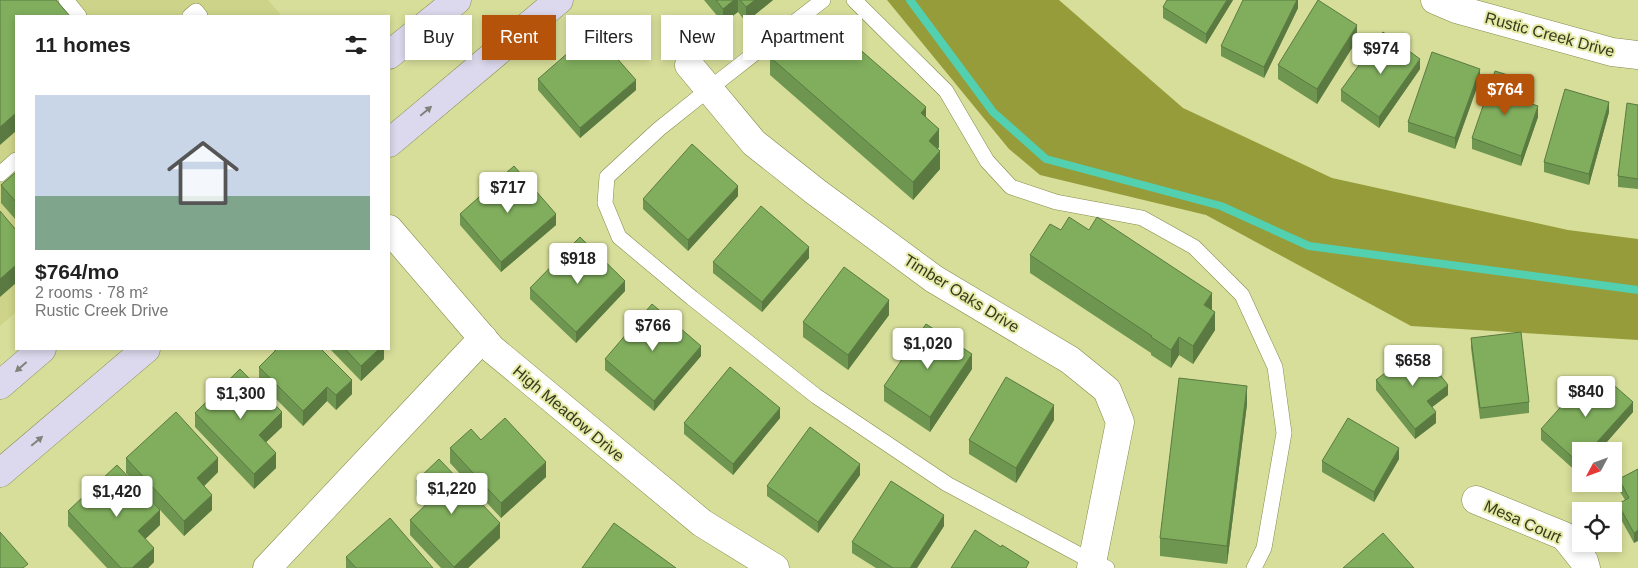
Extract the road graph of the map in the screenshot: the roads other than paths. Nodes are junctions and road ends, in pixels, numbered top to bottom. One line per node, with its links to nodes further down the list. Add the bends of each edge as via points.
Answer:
1 (66, 0): 7 (lane)
2 (457, 0): 8 (main road)
3 (559, 0): 12 (main road, one-way to 3)
4 (823, 0): 11 (lane)
5 (854, 0): 25 (lane, via 946,91 987,161 1011,187 1056,202 1142,218 1194,247 1242,295 1275,367 1284,433 1264,548)
6 (1435, 0): 9 (street, Rustic Creek Drive, via 1612,52)
7 (78, 15)
8 (390, 54)
9 (1638, 55)
10 (689, 64): 11 (street, Timber Oaks Drive)
11 (709, 89): 23 (street, Timber Oaks Drive, via 754,143 816,192 934,279 1070,360 1107,390 1120,422); 23 (lane, via 607,177 605,204 620,237 816,396 947,484)
12 (390, 142)
13 (15, 161): 14 (lane)
14 (0, 174)
15 (390, 230): 16 (street, High Meadow Drive)
16 (483, 338): 22 (street, High Meadow Drive, via 492,349 702,523); 24 (street)
17 (41, 350): 19 (main road, one-way to 19)
18 (145, 350): 20 (main road, one-way to 18)
19 (0, 385)
20 (0, 473)
21 (1476, 500): 26 (street, Mesa Court, via 1564,536)
22 (763, 565)
23 (1097, 566)
24 (267, 568)
25 (1254, 568)
26 (1586, 568)

